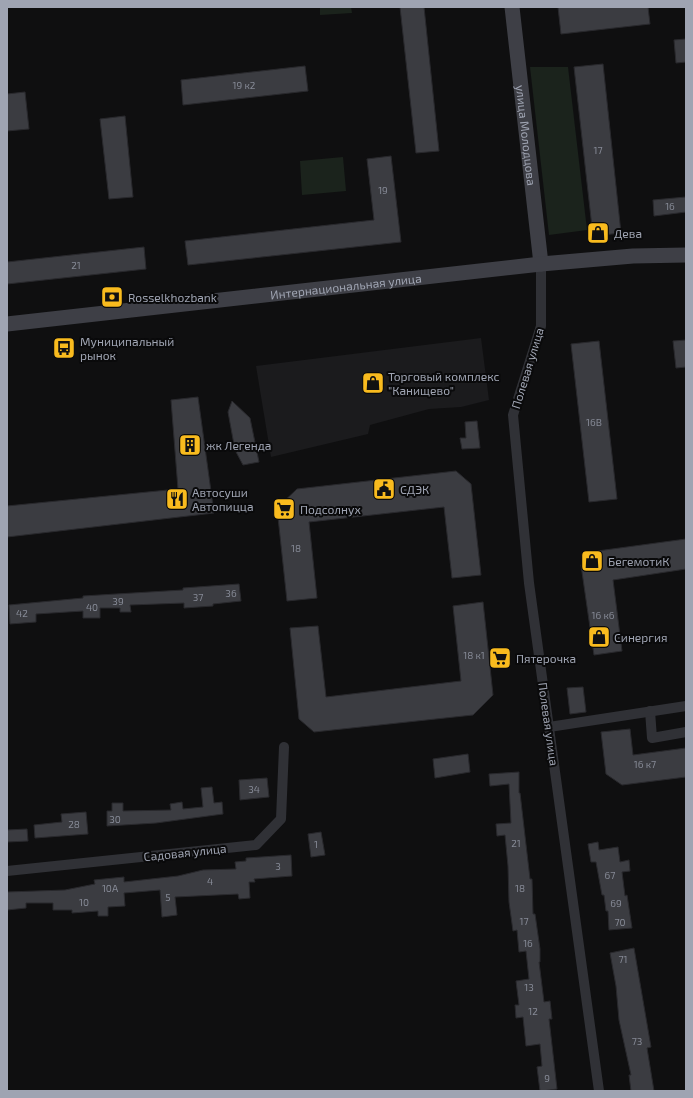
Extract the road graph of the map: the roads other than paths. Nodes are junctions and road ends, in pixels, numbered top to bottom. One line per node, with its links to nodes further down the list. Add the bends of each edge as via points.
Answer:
1 (512, 7): 3 (main road, улица Молодцова)
2 (686, 255): 3 (main road, Интернациональная улица, via 633,256)
3 (541, 264): 4 (main road, Интернациональная улица); 7 (street, Полевая улица, via 541,326 513,415 529,584)
4 (7, 324)
5 (686, 706): 6 (street)
6 (650, 712): 7 (street); 8 (street, via 652,738)
7 (549, 727): 11 (street, Полевая улица)
8 (686, 732)
9 (284, 747): 10 (street, Садовая улица, via 281,819 256,845)
10 (7, 871)
11 (599, 1091)

